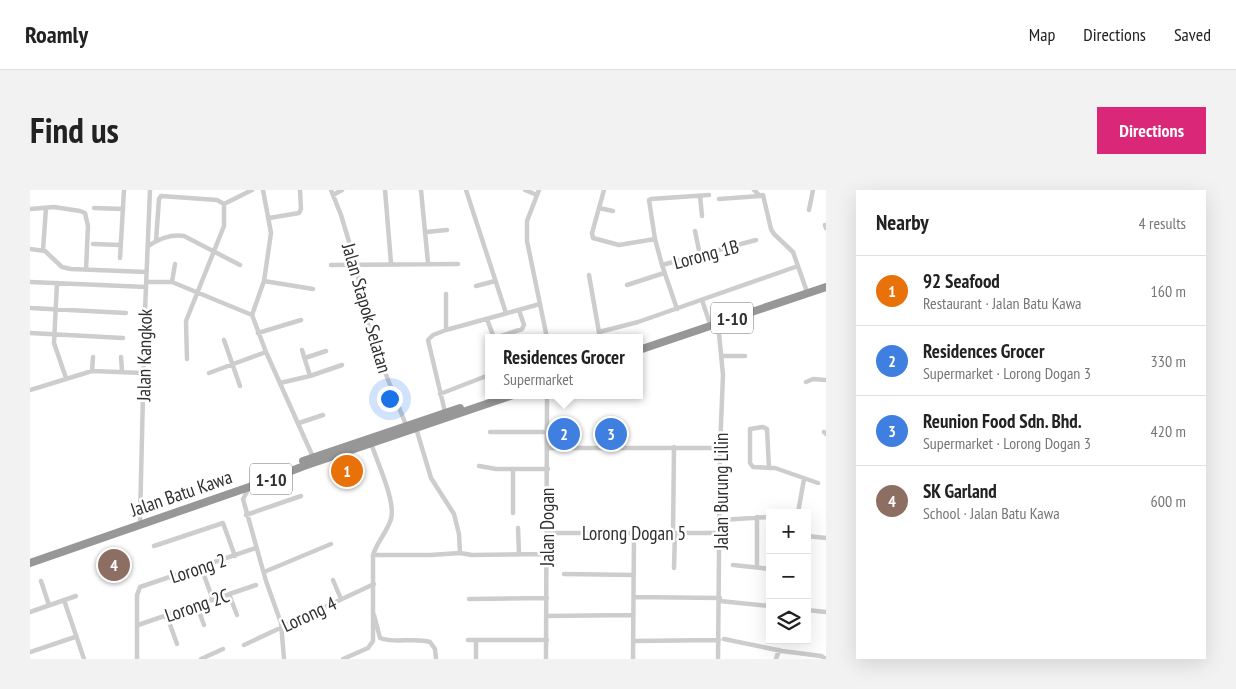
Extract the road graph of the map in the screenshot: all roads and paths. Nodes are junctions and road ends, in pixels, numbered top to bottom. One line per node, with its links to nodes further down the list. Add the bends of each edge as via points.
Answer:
1 (124, 190): 29 (street)
2 (150, 190): 42 (street, Jalan Kangkok)
3 (160, 190): 20 (street)
4 (252, 190): 24 (street)
5 (263, 190): 33 (street)
6 (300, 190): 33 (street, via 299,213)
7 (331, 190): 21 (street, Jalan Stapok Selatan)
8 (342, 190): 21 (street)
9 (385, 190): 50 (street)
10 (421, 190): 36 (street)
11 (466, 190): 62 (street)
12 (525, 190): 17 (street)
13 (604, 190): 28 (street)
14 (754, 190): 19 (street)
15 (767, 190): 19 (street)
16 (813, 190): 30 (street)
17 (538, 192): 76 (street, via 526,226)
18 (709, 195): 22 (street)
19 (761, 195): 23 (street); 56 (street, via 771,229 793,252)
20 (164, 196): 24 (street, via 217,200); 39 (street, via 159,199)
21 (333, 196): 53 (street, Jalan Stapok Selatan)
22 (700, 196): 32 (street); 37 (street, Lorong 1B, via 649,200)
23 (719, 199)
24 (224, 204): 45 (street, via 225,221)
25 (30, 208): 26 (street)
26 (46, 208): 44 (street); 57 (street, via 85,213 88,226)
27 (94, 208): 29 (street)
28 (599, 208): 31 (street); 37 (street, via 593,238 619,245)
29 (123, 209): 41 (street)
30 (809, 210)
31 (613, 211)
32 (702, 216)
33 (269, 218): 61 (street, via 271,234)
34 (447, 230): 36 (street)
35 (695, 231): 46 (street)
36 (426, 232): 48 (street)
37 (655, 239): 54 (street, Lorong 1B)
38 (756, 240): 46 (street, Lorong 1B)
39 (156, 241): 42 (street); 45 (street, via 174,235 184,236)
40 (93, 244): 41 (street)
41 (121, 245): 47 (street)
42 (148, 246): 58 (street, Jalan Kangkok)
43 (30, 249): 44 (street)
44 (43, 250): 57 (street, via 62,267)
45 (214, 251): 52 (street); 73 (street)
46 (700, 255): 54 (street, Lorong 1B)
47 (120, 258)
48 (428, 263): 50 (street); 51 (street)
49 (176, 264): 64 (street)
50 (391, 264): 53 (street)
51 (458, 264)
52 (240, 265)
53 (356, 265): 55 (street); 130 (street, Jalan Stapok Selatan, via 371,337)
54 (662, 265): 59 (street)
55 (330, 266)
56 (798, 266): 72 (street); 75 (street)
57 (86, 270): 58 (street)
58 (146, 272): 67 (street, Jalan Kangkok)
59 (664, 272): 68 (street); 79 (street)
60 (589, 275): 94 (street)
61 (264, 281): 71 (street); 83 (street)
62 (495, 281): 69 (street); 82 (street)
63 (30, 282): 66 (street)
64 (172, 282): 67 (street); 73 (street)
65 (826, 282): 72 (highway, 1-10)
66 (57, 283): 67 (street); 78 (street)
67 (146, 284): 113 (street, Jalan Kangkok)
68 (627, 285)
69 (476, 286)
70 (826, 287): 86 (highway, 1-10)
71 (314, 289)
72 (806, 289): 86 (highway, 1-10)
73 (198, 292): 83 (street); 108 (street, via 186,321)
74 (446, 294): 87 (street)
75 (702, 300): 79 (street); 86 (street, Jalan Burung Lilin)
76 (540, 304): 80 (street); 93 (street)
77 (30, 308): 78 (street)
78 (56, 309): 81 (street); 90 (street)
79 (677, 309): 95 (street)
80 (519, 310): 82 (street); 92 (street, via 524,325 522,330)
81 (126, 313)
82 (506, 313): 84 (street)
83 (252, 315): 89 (street)
84 (487, 319): 87 (street); 91 (street)
85 (301, 320): 89 (street)
86 (713, 322): 98 (highway, 1-10); 99 (highway, 1-10); 103 (street, Jalan Burung Lilin, via 720,328)
87 (446, 330): 123 (street, via 428,340)
88 (30, 333): 90 (street)
89 (258, 333): 102 (street)
90 (55, 334): 96 (street); 117 (street)
91 (493, 334)
92 (508, 334)
93 (546, 334)
94 (599, 334)
95 (602, 334)
96 (123, 338)
97 (224, 340): 109 (street)
98 (643, 344)
99 (643, 348)
100 (302, 350): 107 (street)
101 (326, 351): 107 (street)
102 (266, 352): 109 (street); 120 (street)
103 (722, 356): 104 (street); 137 (street, Jalan Burung Lilin)
104 (745, 356)
105 (93, 357): 111 (street)
106 (121, 357): 112 (street)
107 (305, 358): 115 (street)
108 (187, 359)
109 (233, 365): 114 (street); 121 (street)
110 (342, 365): 115 (street)
111 (92, 371): 112 (street); 117 (street)
112 (122, 371): 113 (street)
113 (143, 373): 154 (street, Jalan Kangkok)
114 (209, 373)
115 (310, 376): 120 (street)
116 (485, 377): 123 (street)
117 (66, 378): 122 (street)
118 (826, 380): 119 (street)
119 (806, 382)
120 (280, 383): 129 (street)
121 (240, 386)
122 (30, 390)
123 (440, 394): 127 (street)
124 (485, 399): 127 (highway, Jalan Batu Kawa / 1-10)
125 (501, 399): 131 (highway, Jalan Batu Kawa / 1-10)
126 (547, 399): 133 (street, Jalan Dogan)
127 (445, 412): 130 (highway, Jalan Batu Kawa / 1-10)
128 (323, 415): 129 (street)
129 (299, 423): 138 (street)
130 (406, 425): 138 (highway, Jalan Batu Kawa / 1-10)
131 (416, 428): 134 (highway, Jalan Batu Kawa / 1-10); 166 (street, via 431,478 454,514)
132 (490, 432): 133 (street)
133 (547, 432): 136 (street, Jalan Dogan)
134 (371, 443): 145 (highway, Jalan Batu Kawa / 1-10); 169 (street, via 392,508 390,521)
135 (674, 447): 136 (street); 137 (street); 159 (street)
136 (548, 448): 141 (street, Jalan Dogan)
137 (720, 448): 155 (street, Jalan Burung Lilin)
138 (313, 457): 154 (highway, Jalan Batu Kawa / 1-10)
139 (479, 466): 142 (street)
140 (768, 468): 140 (street, via 767,428 750,429 751,466); 143 (street)
141 (548, 469): 142 (street); 157 (street, Jalan Dogan)
142 (513, 470): 150 (street)
143 (804, 479): 144 (street); 149 (street)
144 (818, 483)
145 (252, 486): 146 (highway, Jalan Batu Kawa / 1-10); 148 (street)
146 (225, 495): 148 (street, via 236,494); 172 (highway, Jalan Batu Kawa / 1-10)
147 (301, 496): 151 (street)
148 (243, 499): 151 (street)
149 (799, 509)
150 (513, 513)
151 (246, 515): 165 (street)
152 (756, 517): 153 (street); 155 (street); 176 (street)
153 (766, 517)
154 (140, 520): 171 (highway, Jalan Batu Kawa / 1-10)
155 (721, 520): 160 (street, Jalan Burung Lilin)
156 (518, 528): 167 (street)
157 (548, 533): 158 (street, Lorong Dogan 5); 168 (street, Jalan Dogan)
158 (634, 533): 159 (street, Lorong Dogan 5); 180 (street)
159 (674, 533): 160 (street, Lorong Dogan 5); 175 (street)
160 (720, 534): 191 (street, Jalan Burung Lilin)
161 (811, 536): 162 (street)
162 (826, 538)
163 (331, 544): 178 (street)
164 (154, 546): 170 (street, via 224,524)
165 (256, 548): 170 (street, Lorong 2); 178 (street)
166 (460, 553): 167 (street); 169 (street)
167 (519, 554): 168 (street)
168 (547, 554): 188 (street, Jalan Dogan)
169 (373, 555): 183 (street)
170 (234, 556): 174 (street, Lorong 2)
171 (30, 557)
172 (30, 562)
173 (733, 565): 176 (street)
174 (201, 567): 193 (street); 205 (street, Lorong 2, via 140,586 137,591)
175 (674, 568)
176 (757, 568): 177 (street)
177 (766, 569)
178 (264, 572): 207 (street)
179 (564, 574): 180 (street)
180 (634, 575): 187 (street)
181 (333, 580): 189 (street)
182 (41, 581): 194 (street)
183 (374, 584): 189 (street, Lorong 4); 200 (street)
184 (256, 585): 185 (street, Lorong 2C)
185 (229, 594): 193 (street, Lorong 2C); 201 (street)
186 (76, 596): 192 (street)
187 (634, 597): 191 (street); 202 (street)
188 (547, 598): 190 (street); 204 (street, Jalan Dogan)
189 (341, 599): 207 (street, Lorong 4)
190 (469, 599)
191 (720, 599): 195 (street); 213 (street, Jalan Burung Lilin)
192 (64, 600): 194 (street); 208 (street)
193 (213, 600): 196 (street, Lorong 2C)
194 (49, 605): 198 (street)
195 (766, 605)
196 (197, 606): 203 (street, Lorong 2C); 206 (street)
197 (811, 610): 199 (street)
198 (30, 612)
199 (826, 612)
200 (373, 614): 224 (street, via 372,644); 225 (street, via 380,638 430,642)
201 (237, 615)
202 (633, 615): 204 (street); 214 (street)
203 (167, 616): 205 (street, Lorong 2C); 215 (street)
204 (546, 616): 212 (street, Jalan Dogan)
205 (138, 625): 221 (street)
206 (204, 625)
207 (281, 626): 216 (street, Lorong 4); 223 (street)
208 (75, 637): 219 (street); 220 (street)
209 (724, 639): 218 (street)
210 (468, 640): 211 (street)
211 (476, 640): 212 (street); 226 (street)
212 (546, 640): 227 (street, Jalan Dogan)
213 (718, 640): 214 (street); 229 (street, Jalan Burung Lilin)
214 (634, 641): 228 (street)
215 (177, 644)
216 (244, 645)
217 (223, 649): 222 (street)
218 (779, 650): 230 (street); 231 (street)
219 (30, 652)
220 (84, 659)
221 (137, 659)
222 (201, 659)
223 (284, 659)
224 (343, 659)
225 (436, 659)
226 (476, 659)
227 (546, 659)
228 (633, 659)
229 (718, 659)
230 (776, 659)
231 (826, 659)

